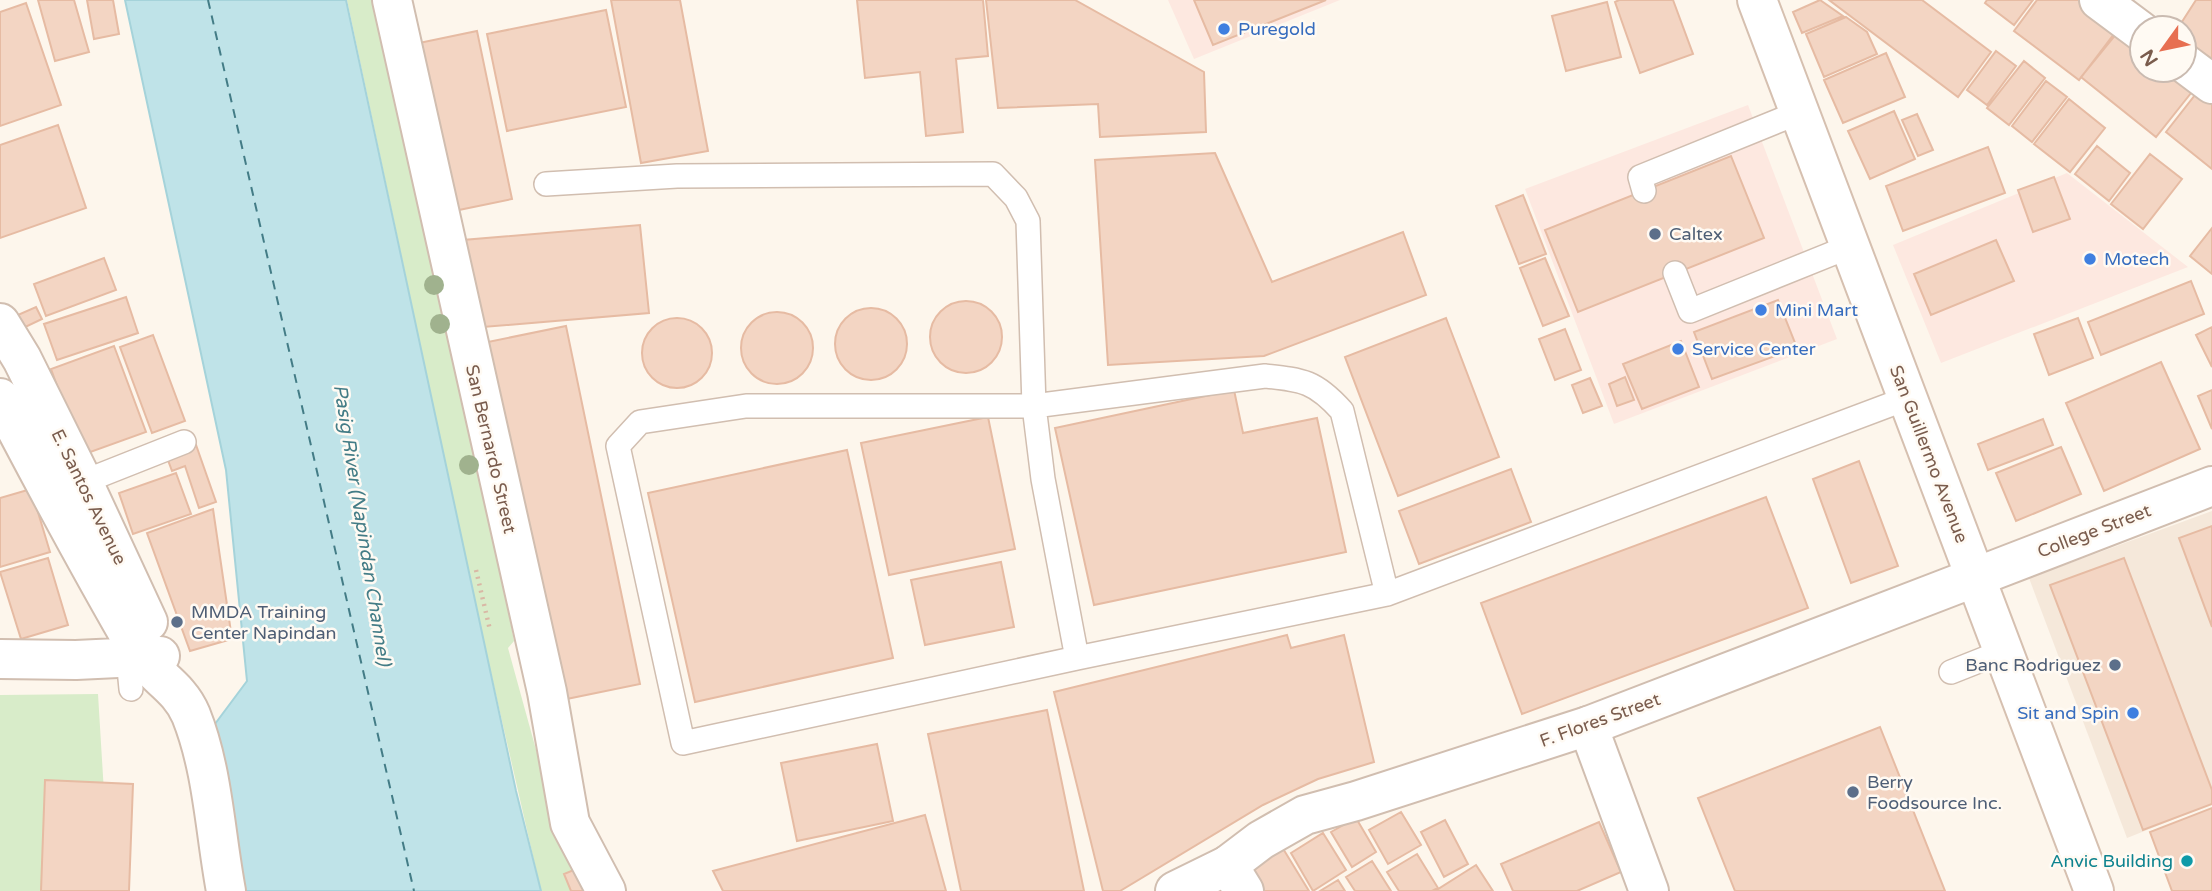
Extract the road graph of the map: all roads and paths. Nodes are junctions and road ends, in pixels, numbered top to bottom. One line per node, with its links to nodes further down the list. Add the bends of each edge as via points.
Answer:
1 (392, 0): 27 (street, San Bernardo Street, via 547,692 570,823)
2 (2099, 0): 4 (street)
3 (1760, 8): 5 (street, San Guillermo Avenue)
4 (2128, 22)
5 (1800, 112): 7 (lane, via 1640,177); 8 (street, San Guillermo Avenue)
6 (546, 184): 13 (lane, via 677,176 993,174 1016,198 1028,221)
7 (1644, 191)
8 (1851, 246): 9 (lane, via 1690,311); 12 (street, San Guillermo Avenue)
9 (1675, 273)
10 (0, 323): 15 (street, E. Santos Avenue)
11 (0, 398): 22 (street, E. Santos Avenue)
12 (1908, 398): 17 (street, San Guillermo Avenue); 18 (lane)
13 (1034, 406): 18 (lane, via 1265,376 1300,380 1324,391 1342,411); 20 (lane); 20 (lane, via 746,406 640,422 618,446 683,743)
14 (184, 442): 15 (lane)
15 (83, 482): 22 (street, E. Santos Avenue, via 136,593)
16 (2212, 486): 17 (street, College Street)
17 (1976, 577): 19 (street, San Guillermo Avenue); 24 (street, F. Flores Street)
18 (1387, 594): 20 (lane)
19 (2004, 651): 23 (lane); 30 (street, San Guillermo Avenue)
20 (1077, 658)
21 (0, 659): 22 (street)
22 (145, 668): 26 (street, E. Santos Avenue, via 177,692 198,735)
23 (1951, 672)
24 (1588, 726): 25 (street, F. Flores Street, via 1305,815 1261,840); 29 (street)
25 (1236, 878): 28 (street, F. Flores Street)
26 (226, 891)
27 (606, 891)
28 (1175, 891)
29 (1649, 891)
30 (2094, 891)

